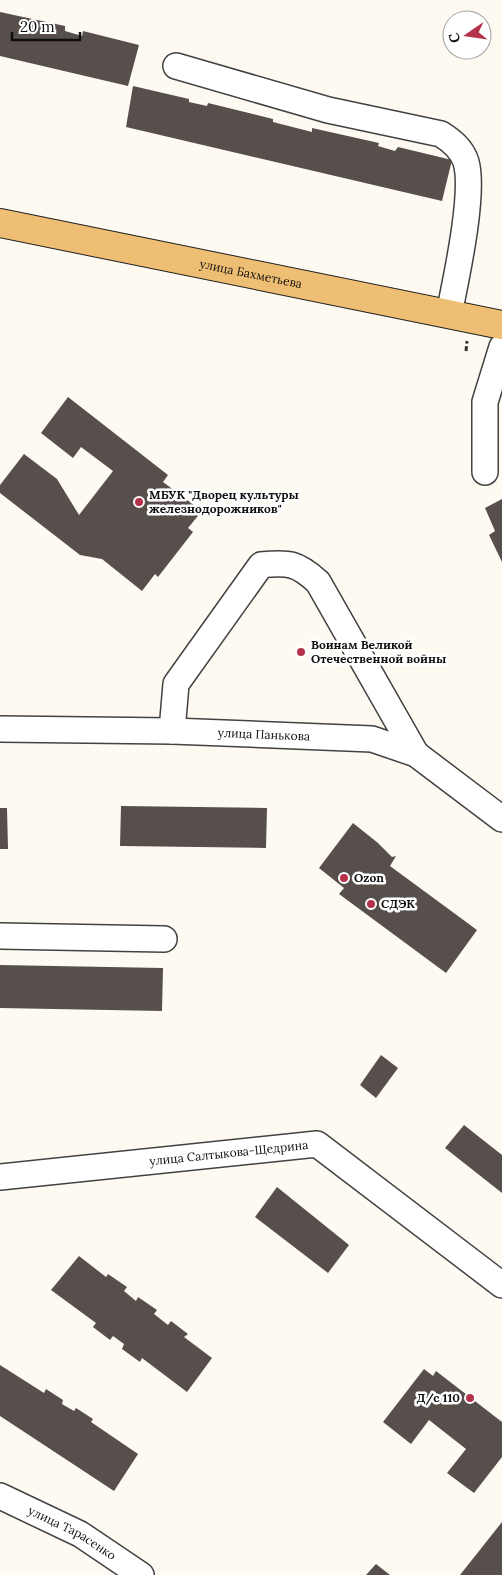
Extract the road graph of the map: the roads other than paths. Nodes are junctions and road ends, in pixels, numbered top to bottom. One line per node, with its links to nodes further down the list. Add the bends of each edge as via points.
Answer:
1 (176, 66): 3 (street, via 328,110 441,134 456,144 466,162 468,186)
2 (0, 223): 3 (main road, улица Бахметьева)
3 (450, 314): 4 (main road, улица Бахметьева)
4 (502, 325)
5 (502, 347): 6 (street, via 485,402)
6 (484, 472)
7 (0, 730): 8 (street, улица Панькова)
8 (172, 731): 9 (street, улица Панькова, via 372,739); 9 (street, via 176,684 261,565 282,562 301,567 318,582)
9 (416, 754): 10 (street, улица Панькова)
10 (501, 817)
11 (0, 936): 12 (street)
12 (164, 939)
13 (0, 1177): 14 (street, улица Салтыкова-Щедрина, via 317,1144)
14 (502, 1285)
15 (0, 1496): 16 (street, улица Тарасенко, via 80,1534)
16 (141, 1575)

